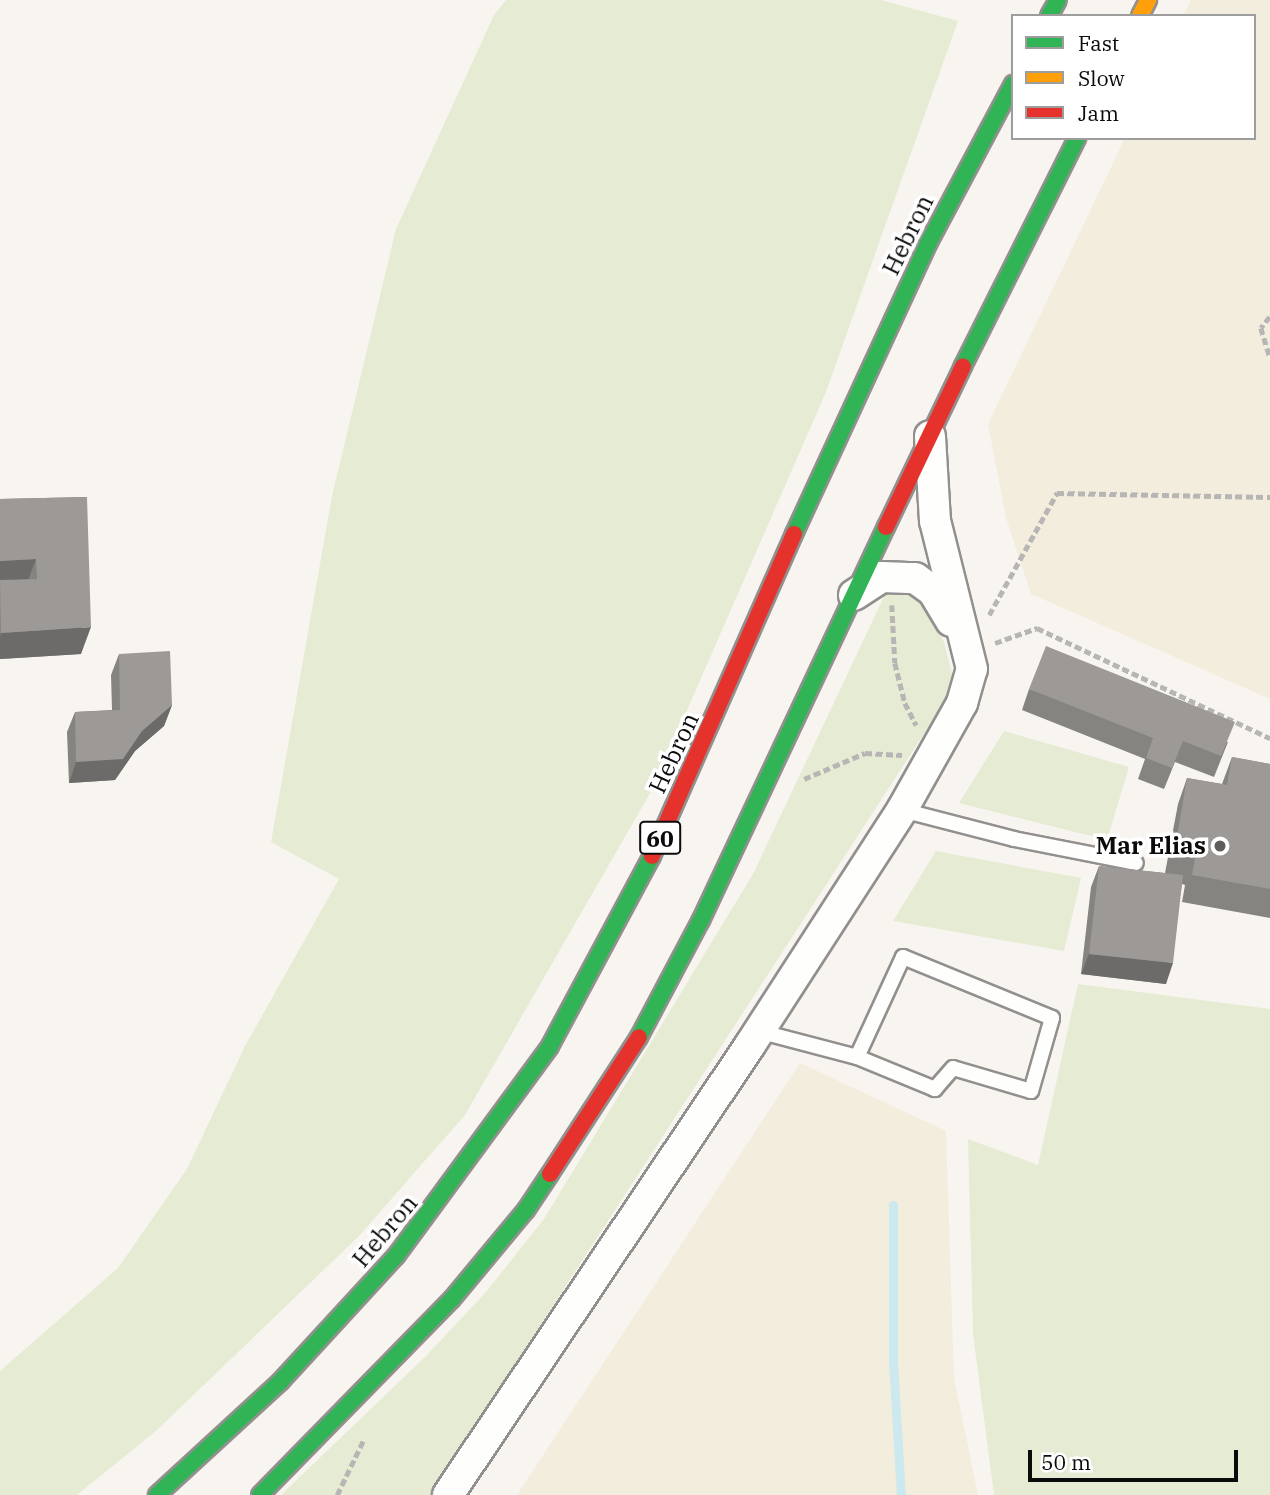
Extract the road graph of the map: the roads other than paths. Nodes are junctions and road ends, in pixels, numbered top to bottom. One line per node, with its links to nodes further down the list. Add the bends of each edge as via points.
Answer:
1 (1011, 87): 10 (highway, Hebron / 60, via 929,242 844,423 651,858 550,1046 396,1256 280,1382)
2 (1076, 140): 3 (highway)
3 (930, 433): 4 (highway); 5 (street, via 935,521)
4 (854, 595): 5 (street, via 871,581 892,576 915,578 933,591); 11 (highway, via 644,1029 526,1210 452,1298)
5 (968, 653): 6 (street, via 970,685)
6 (902, 810): 7 (lane, via 1014,839); 8 (street)
7 (1136, 863)
8 (758, 1031): 9 (lane); 12 (street)
9 (858, 1057): 9 (lane, via 934,1089 953,1068 1031,1091 1052,1018 903,957)
10 (158, 1495)
11 (260, 1495)
12 (448, 1495)

